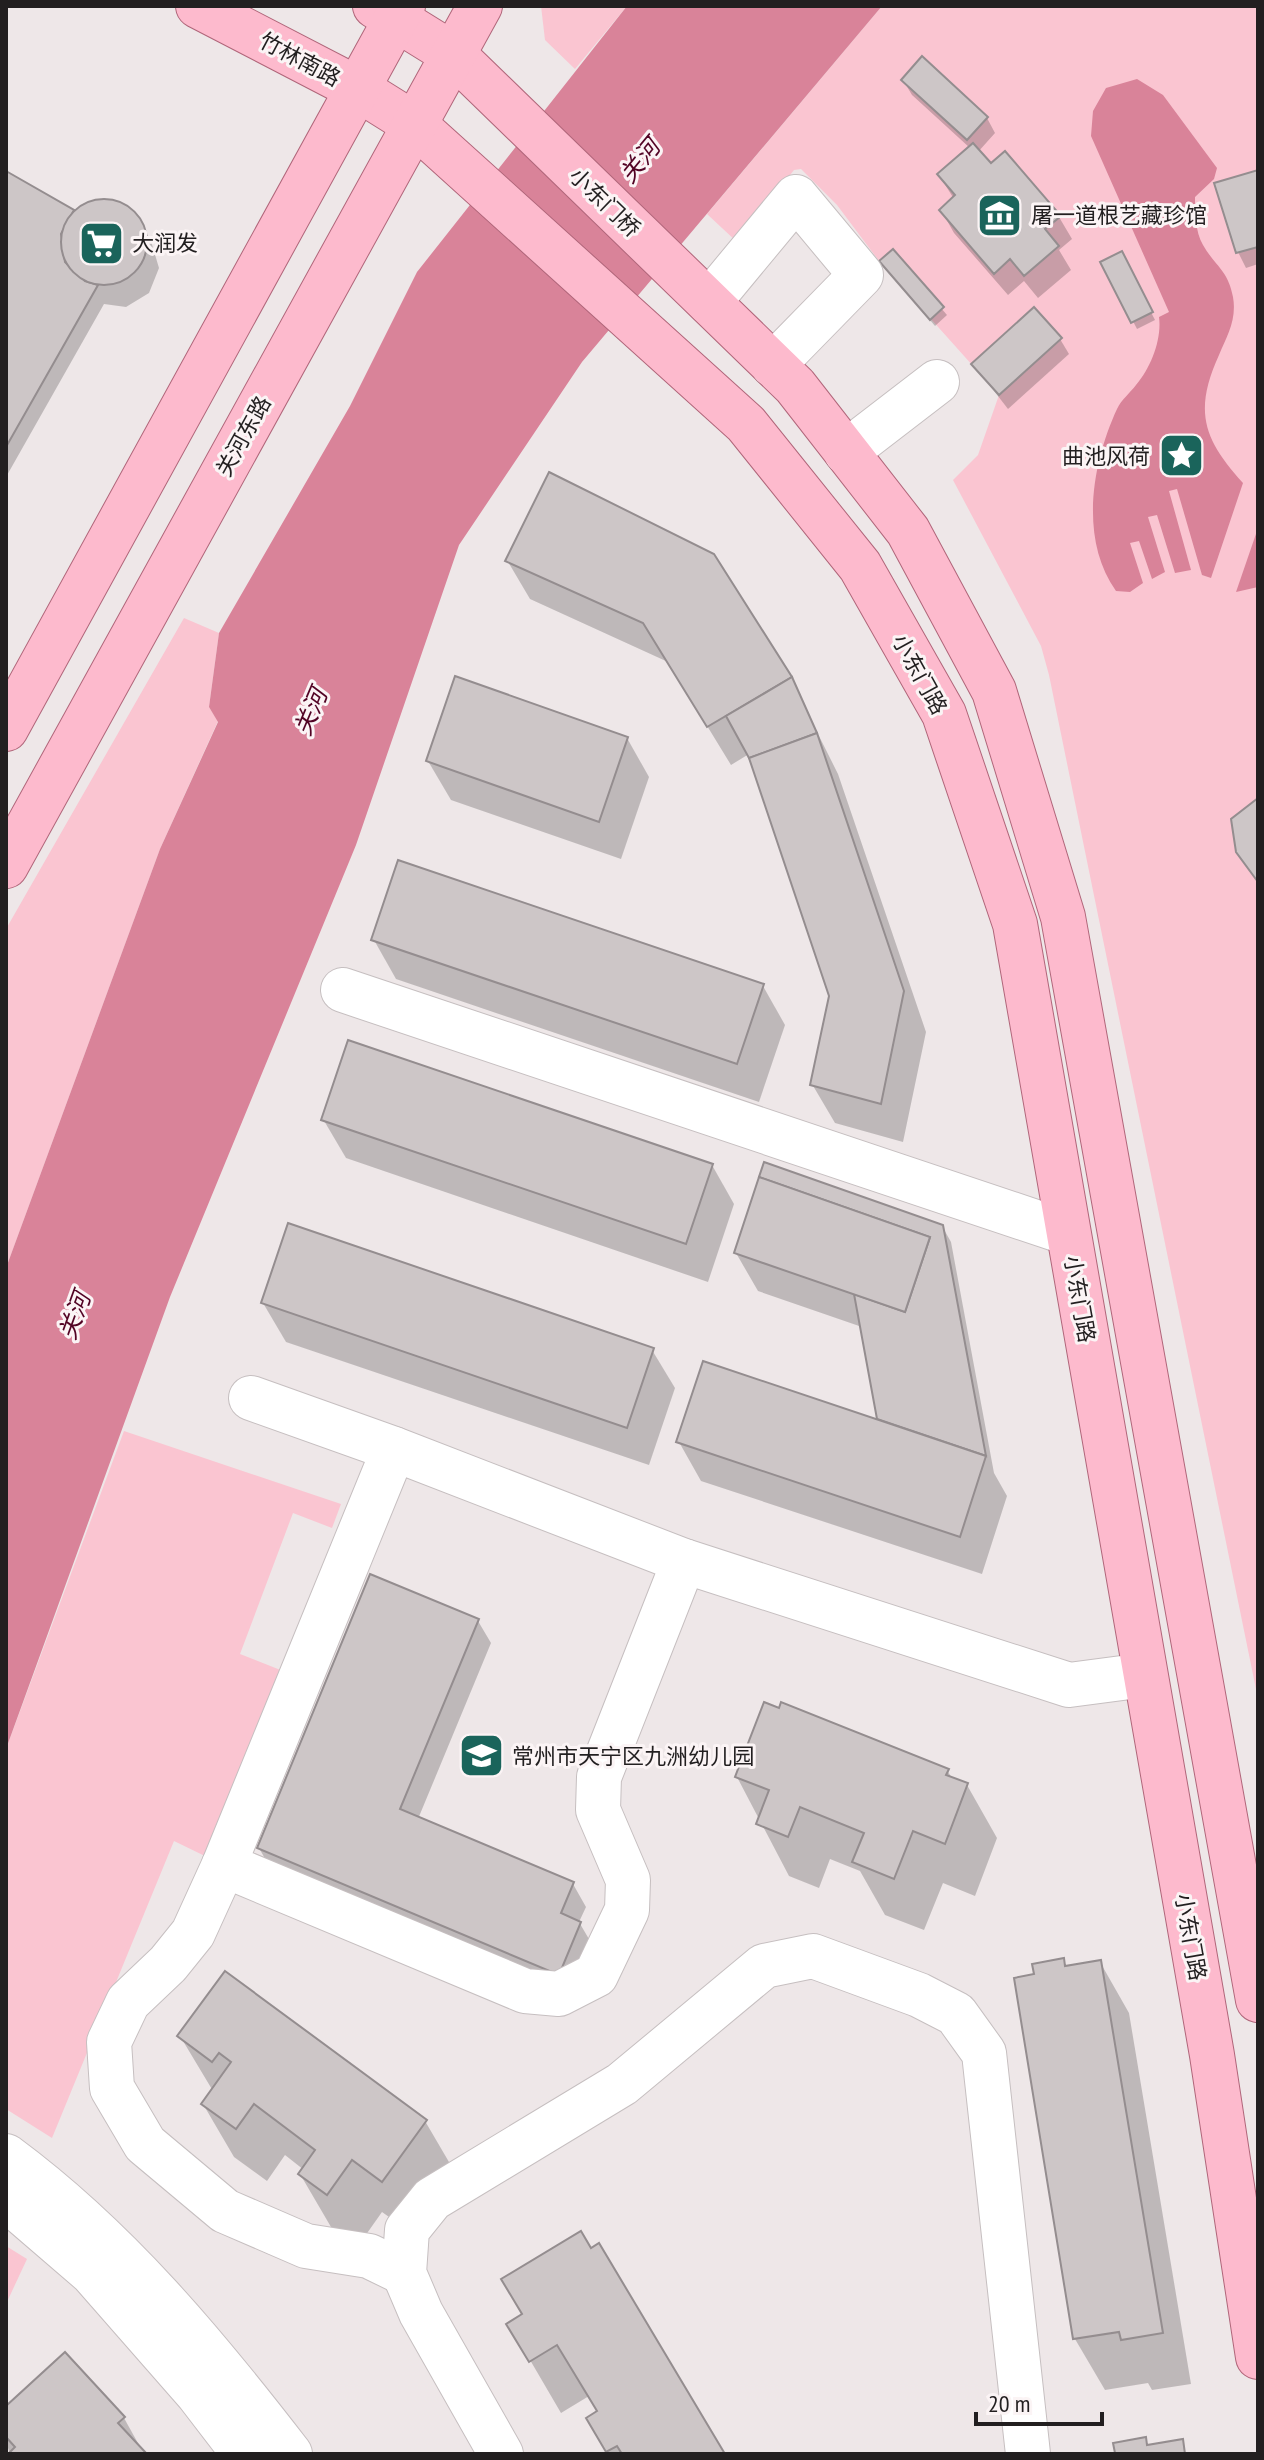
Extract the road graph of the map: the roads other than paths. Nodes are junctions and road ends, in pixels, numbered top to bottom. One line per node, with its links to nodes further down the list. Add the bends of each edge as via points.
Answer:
1 (198, 6): 5 (main road, 竹林南路)
2 (480, 6): 4 (main road, 关河东路)
3 (392, 10): 4 (main road); 5 (main road)
4 (454, 55): 6 (main road, 关河东路); 7 (main road, 小东门桥)
5 (358, 89): 6 (main road); 11 (main road)
6 (414, 124): 12 (main road, 关河东路); 14 (main road, 小东门路, via 746,424 860,566 944,714 1015,924)
7 (705, 299): 8 (main road); 8 (street, via 796,197 861,275)
8 (773, 365): 10 (main road)
9 (937, 382): 10 (street)
10 (846, 452): 20 (main road, via 908,531 994,691 1063,917)
11 (6, 729)
12 (6, 866)
13 (343, 990): 14 (street)
14 (1068, 1233): 18 (main road, 小东门路)
15 (251, 1398): 16 (street)
16 (394, 1449): 17 (street); 19 (street)
17 (684, 1561): 18 (street, via 1069,1685); 19 (street, via 599,1777 598,1810 628,1880 627,1910 596,1975 559,1994 525,1991)
18 (1145, 1675): 24 (main road, 小东门路)
19 (224, 1865): 23 (street, via 193,1933 128,2002 109,2042 112,2088 145,2144 225,2211 306,2246 369,2256)
20 (1258, 2000)
21 (6, 2156): 26 (street, via 119,2252 220,2363)
22 (6, 2199): 25 (street, via 92,2273)
23 (404, 2273): 27 (street); 28 (street, via 407,2230 432,2199 622,2084 764,1966 813,1956 956,2014 984,2053)
24 (1258, 2357)
25 (244, 2454)
26 (290, 2454)
27 (501, 2454)
28 (1028, 2454)

